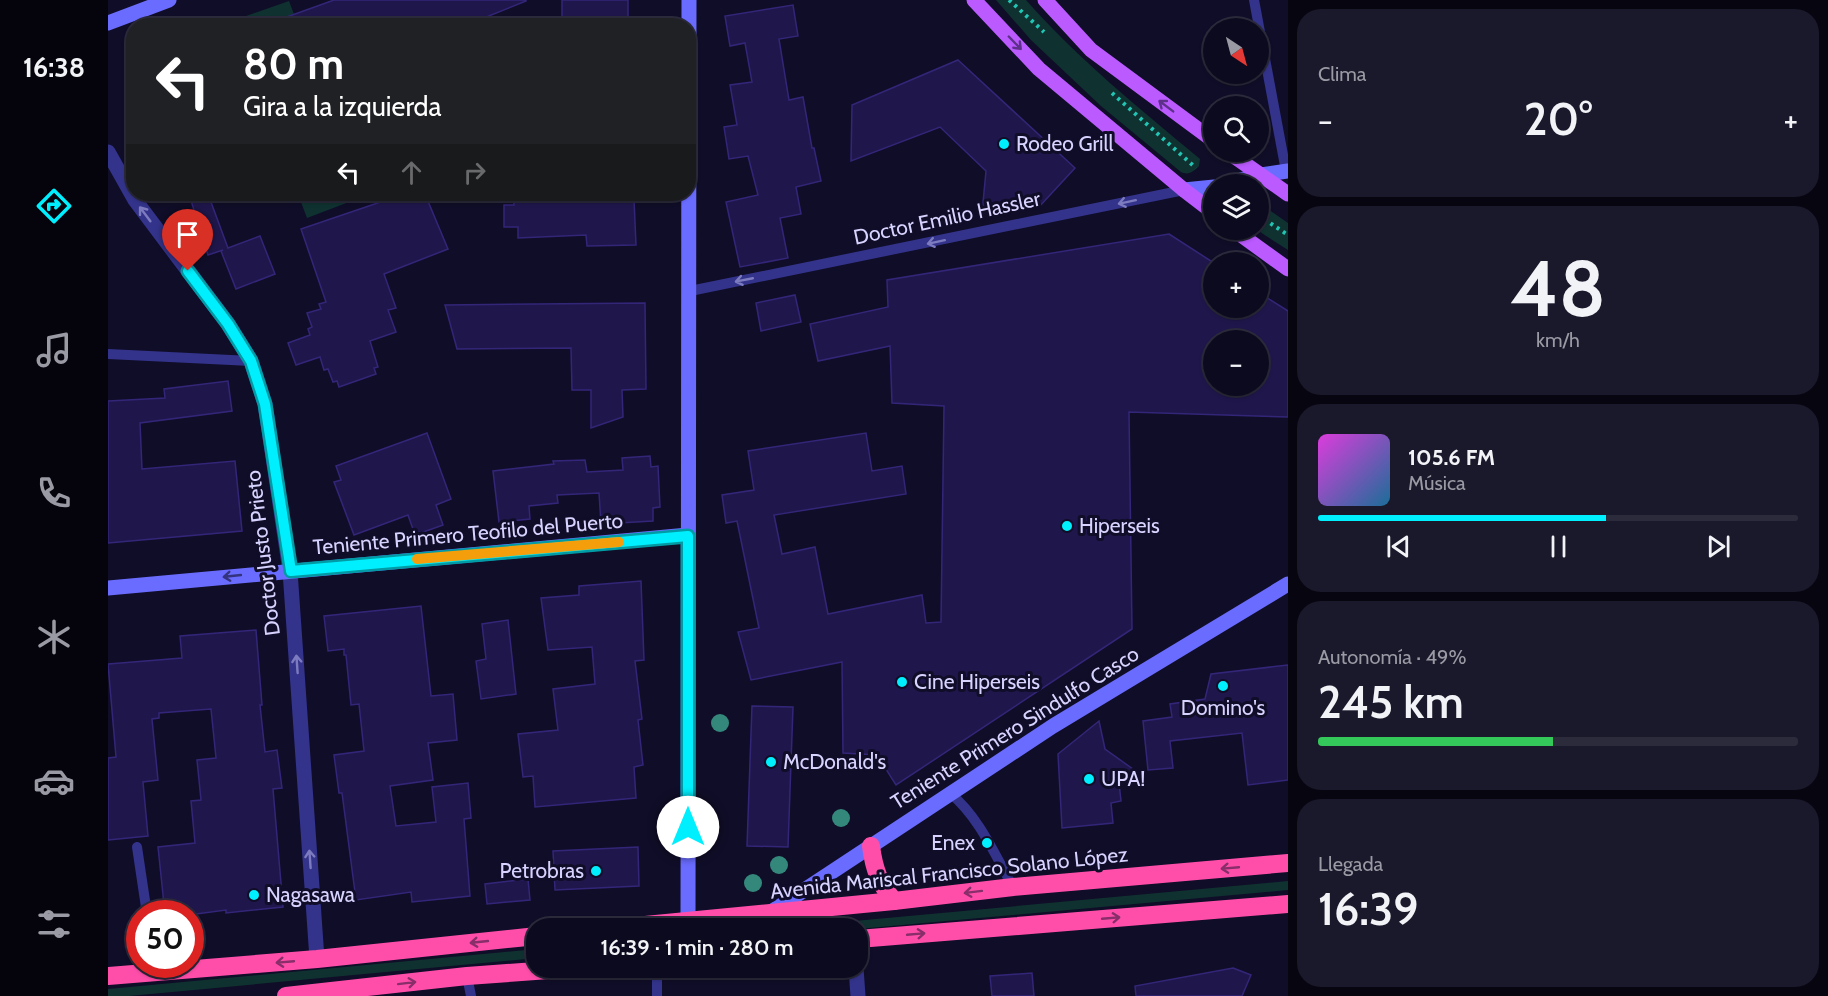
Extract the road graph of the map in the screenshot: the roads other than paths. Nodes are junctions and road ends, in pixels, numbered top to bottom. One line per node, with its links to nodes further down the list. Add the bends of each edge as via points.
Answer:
1 (169, 0): 7 (street)
2 (689, 0): 6 (street)
3 (974, 0): 17 (main road, one-way to 17, via 1039,69)
4 (1046, 0): 8 (main road, one-way to 4, via 1091,50)
5 (1254, 0): 11 (lane)
6 (689, 18)
7 (108, 23)
8 (1203, 133)
9 (108, 152): 15 (street, Doctor Justo Prieto, one-way to 9)
10 (1242, 162): 12 (main road)
11 (1287, 171): 13 (street)
12 (1260, 174)
13 (1268, 174)
14 (1269, 181): 18 (main road)
15 (126, 184)
16 (1203, 188): 17 (street, Doctor Emilio Hassler)
17 (1184, 190): 21 (main road); 24 (lane, Doctor Emilio Hassler, one-way to 24)
18 (1288, 194)
19 (136, 201): 26 (street, Doctor Justo Prieto, one-way to 19)
20 (690, 201): 24 (street)
21 (1203, 205)
22 (1248, 240): 23 (main road)
23 (1288, 269)
24 (690, 291): 27 (street)
25 (108, 354): 26 (lane)
26 (251, 361): 28 (street, Doctor Justo Prieto, via 265,404)
27 (688, 536): 28 (street, Teniente Primero Teofilo del Puerto); 40 (street)
28 (291, 571): 30 (street, Teniente Primero Teofilo del Puerto, one-way to 30); 45 (street, Doctor Justo Prieto, one-way to 28)
29 (1288, 584): 31 (street, Teniente Primero Sindulfo Casco)
30 (108, 588)
31 (950, 793): 32 (street, Teniente Primero Sindulfo Casco); 35 (lane, via 973,816)
32 (871, 846): 37 (highway, via 873,866); 39 (street, Teniente Primero Sindulfo Casco)
33 (137, 847): 36 (lane)
34 (1288, 863): 35 (highway, Avenida Mariscal Francisco Solano López, one-way to 35)
35 (1013, 887): 37 (highway, Avenida Mariscal Francisco Solano López, one-way to 37)
36 (145, 900)
37 (894, 901): 39 (highway, Avenida Mariscal Francisco Solano López)
38 (1288, 904): 44 (highway, one-way to 38)
39 (767, 914): 41 (highway, Avenida Mariscal Francisco Solano López); 42 (street, Teniente Primero Sindulfo Casco)
40 (688, 918)
41 (722, 918)
42 (761, 918)
43 (526, 937): 45 (highway, one-way to 45)
44 (868, 938)
45 (317, 959): 46 (highway, one-way to 46)
46 (204, 965)
47 (526, 972): 50 (highway)
48 (126, 973): 49 (highway)
49 (108, 976)
50 (467, 976): 53 (highway, one-way to 50); 55 (lane)
51 (657, 978): 56 (lane)
52 (857, 978): 57 (street)
53 (331, 994): 54 (highway)
54 (286, 996)
55 (471, 996)
56 (657, 996)
57 (858, 996)

